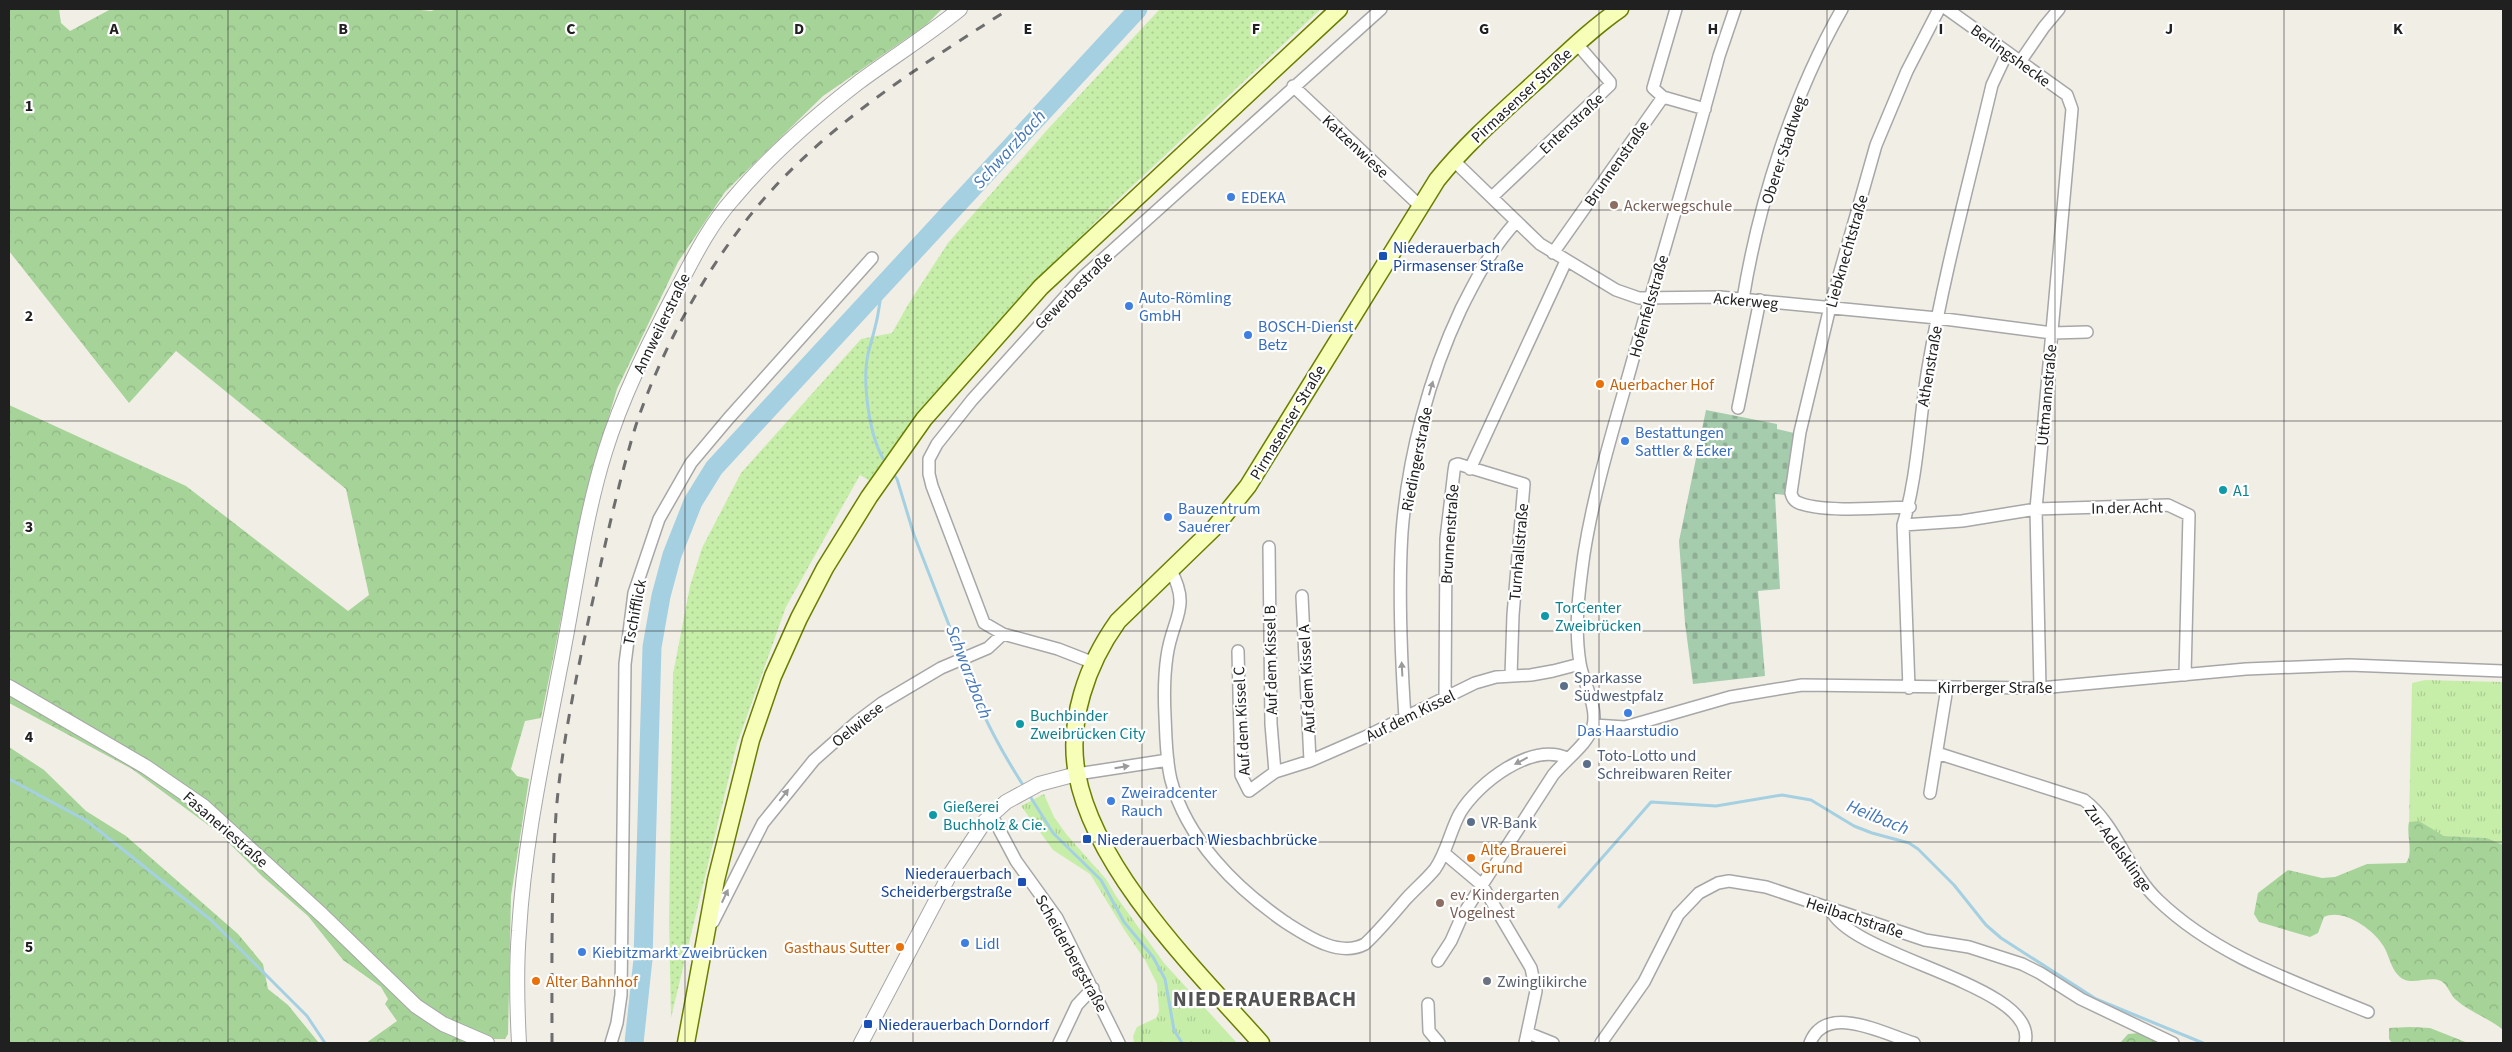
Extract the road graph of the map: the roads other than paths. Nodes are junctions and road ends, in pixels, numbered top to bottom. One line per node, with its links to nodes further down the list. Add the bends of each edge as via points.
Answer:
1 (960, 9): 73 (street, Annweilerstraße, via 833,104 779,151 733,198 711,227 652,337 624,400 595,487 545,747 518,932)
2 (1381, 9): 14 (street, Gewerbestraße)
3 (1620, 9): 11 (main road, Pirmasenser Straße)
4 (1676, 9): 15 (street, via 1653,88)
5 (1735, 9): 17 (street, Hofenfelsstraße)
6 (1842, 9): 25 (street, Oberer Stadtweg, via 1814,63 1788,128 1767,197)
7 (1939, 9): 28 (street, Liebknechtstraße, via 1907,71 1879,137)
8 (1947, 9): 12 (street, Berlingshecke)
9 (2059, 9): 13 (street)
10 (1337, 10): 66 (main road, via 1041,286 930,412 869,497 825,568 773,676 734,803)
11 (1577, 44): 18 (main road, Pirmasenser Straße); 19 (street, Entenstraße, via 1610,85)
12 (2007, 53): 13 (street, Berlingshecke); 29 (street, Athenstraße, via 1992,85)
13 (2020, 62): 16 (street, Berlingshecke, via 2067,95)
14 (1293, 86): 20 (street, Katzenwiese); 40 (street, Gewerbestraße, via 1083,277 972,400 929,459 932,486 984,623)
15 (1663, 97): 17 (street); 22 (street, Brunnenstraße)
16 (2071, 104): 30 (street, Uttmannstraße)
17 (1705, 109): 26 (street, Hofenfelsstraße)
18 (1453, 160): 19 (street, Ackerweg); 20 (main road, Pirmasenser Straße)
19 (1492, 197): 21 (street, Ackerweg)
20 (1419, 205): 38 (main road, Pirmasenser Straße, via 1248,486 1215,527)
21 (1516, 222): 22 (street, Ackerweg); 52 (street, Riedingerstraße, one-way to 21, via 1402,531 1416,444 1447,339 1485,262)
22 (1553, 253): 24 (street, Ackerweg)
23 (872, 258): 74 (street, Tschifflick, via 691,463 659,519 634,594 625,664 621,995)
24 (1566, 261): 26 (street, Ackerweg, via 1616,290); 33 (street, Brunnenstraße)
25 (1743, 299): 26 (street, Ackerweg, via 1693,296); 27 (street, Ackerweg)
26 (1649, 300): 43 (street, Hofenfelsstraße, via 1587,538 1578,608)
27 (1760, 300): 28 (street, Ackerweg); 32 (street)
28 (1830, 307): 29 (street, Ackerweg); 34 (street, Liebknechtstraße, via 1797,448 1792,498 1797,503 1854,509)
29 (1937, 318): 30 (street, Ackerweg); 34 (street, Athenstraße, via 1920,417)
30 (2052, 332): 31 (street, Ackerweg); 35 (street, Uttmannstraße)
31 (2087, 332)
32 (1738, 408)
33 (1470, 468): 46 (street, Turnhallstraße, via 1524,484); 51 (street, Brunnenstraße, via 1455,464 1446,539)
34 (1910, 507): 36 (street, Athenstraße)
35 (2036, 509): 36 (street, In der Acht, via 1962,521); 45 (street, In der Acht, via 2168,505 2189,515); 50 (street, Uttmannstraße)
36 (1903, 525): 48 (street, Athenstraße)
37 (1269, 547): 58 (street, Auf dem Kissel B)
38 (1170, 570): 42 (main road, Pirmasenser Straße, via 1118,622); 56 (street, via 1181,590 1181,602 1164,674)
39 (1302, 596): 57 (street, Auf dem Kissel A)
40 (1003, 634): 42 (street); 66 (street, Oelwiese, one-way to 40, via 763,823 807,767 837,738 882,703 948,665 988,648)
41 (1238, 651): 60 (street, Auf dem Kissel C, via 1240,766)
42 (1094, 663): 59 (main road, Pirmasenser Straße, via 1077,714 1074,740)
43 (1580, 664): 46 (street, Auf dem Kissel, via 1538,674); 53 (street, Hofenfelsstraße)
44 (2503, 671): 45 (street, Kirrberger Straße, via 2401,666 2293,666)
45 (2185, 675): 50 (street, Kirrberger Straße)
46 (1510, 676): 51 (street, Auf dem Kissel, via 1487,678)
47 (9, 687): 72 (street, Fasaneriestraße, via 146,767 203,806 416,1006 443,1024)
48 (1909, 688): 49 (street, Kirrberger Straße); 53 (street, Kirrberger Straße, via 1802,685 1730,697 1625,727)
49 (1947, 688): 50 (street, Kirrberger Straße); 54 (street)
50 (2040, 688)
51 (1445, 698): 52 (street, Auf dem Kissel)
52 (1405, 718): 57 (street, Auf dem Kissel)
53 (1594, 725): 55 (street, via 1586,741)
54 (1937, 754): 61 (street); 70 (street, Zur Adelsklinge, via 2084,800 2100,816 2158,900 2194,928 2242,959)
55 (1567, 758): 63 (street, one-way to 63, via 1552,753 1533,755 1488,783 1461,812); 64 (street)
56 (1168, 760): 59 (street, one-way to 56); 63 (street, via 1171,780 1185,813 1221,867 1234,882 1274,914 1311,938 1327,944 1354,949 1365,944 1434,869)
57 (1310, 762): 58 (street, Auf dem Kissel)
58 (1274, 772): 60 (street, Auf dem Kissel)
59 (1077, 774): 62 (street, via 1039,784); 79 (main road, Pirmasenser Straße, via 1096,829 1142,906)
60 (1249, 791)
61 (1930, 793)
62 (991, 814): 68 (street, Scheiderbergstraße, via 1016,861 1057,918); 76 (street, via 949,876)
63 (1444, 853): 64 (street)
64 (1482, 885): 67 (street); 71 (street, via 1535,979 1534,1003)
65 (1831, 910): 82 (street, Heilbachstraße, via 1752,883 1729,881 1708,888 1688,902 1678,915 1644,982); 85 (street, via 1836,920 1846,927 1903,958 1980,989 1994,998 2020,1020 2025,1029); 86 (street, Heilbachstraße, via 1933,943 1969,948 2022,964 2096,1007)
66 (704, 940): 75 (main road)
67 (1438, 961)
68 (1093, 988): 77 (street, via 1077,1005); 78 (street, Scheiderbergstraße)
69 (1428, 1004): 80 (street, via 1429,1031)
70 (2368, 1012)
71 (1526, 1038): 81 (street)
72 (487, 1043)
73 (519, 1043)
74 (611, 1043)
75 (686, 1043)
76 (861, 1043)
77 (1059, 1043)
78 (1119, 1043)
79 (1261, 1043)
80 (1440, 1043)
81 (1553, 1043)
82 (1601, 1043)
83 (1810, 1043): 84 (street, via 1819,1029 1834,1022)
84 (1914, 1043)
85 (2025, 1043)
86 (2173, 1043)

